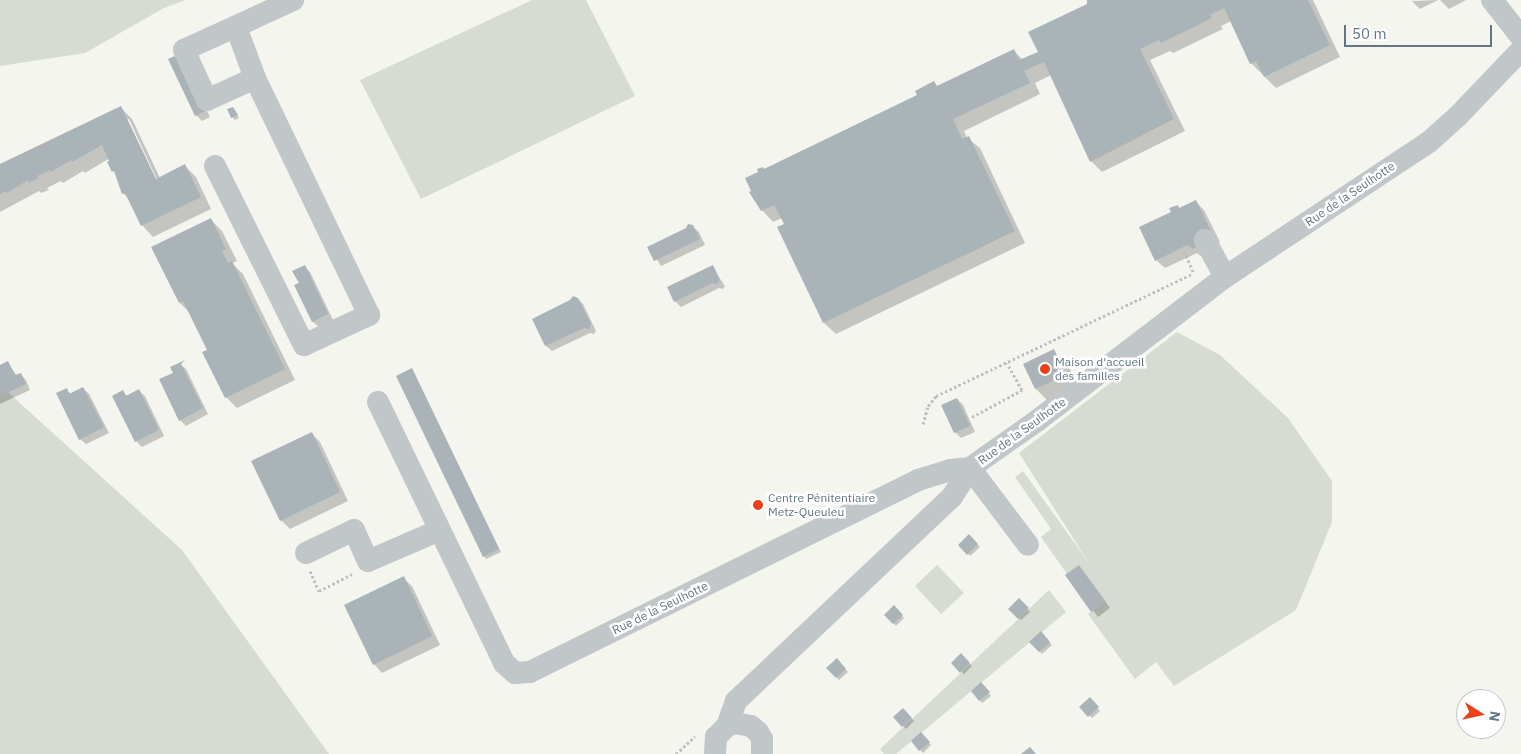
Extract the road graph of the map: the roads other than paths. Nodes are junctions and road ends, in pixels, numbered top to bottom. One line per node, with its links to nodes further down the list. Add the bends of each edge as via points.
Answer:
1 (293, 0): 3 (street)
2 (1492, 0): 4 (street)
3 (236, 27): 6 (street); 6 (street, via 184,50 207,100)
4 (1521, 37)
5 (1521, 50): 9 (street, Rue de la Seulhotte, via 1429,142)
6 (255, 78): 7 (street, via 369,314 304,346)
7 (215, 166)
8 (1205, 240): 9 (street)
9 (1221, 270): 11 (street, Rue de la Seulhotte, via 1038,420)
10 (378, 402): 12 (street, Rue de la Seulhotte)
11 (970, 468): 12 (street, Rue de la Seulhotte, via 918,480 530,672 515,673 504,663); 13 (street); 15 (street, via 952,497 736,701)
12 (440, 530): 14 (street, via 368,561 354,530)
13 (1028, 545)
14 (306, 553)
15 (727, 726): 16 (street, via 716,737); 17 (street, via 744,723 751,726 762,739)
16 (715, 754)
17 (762, 754)

